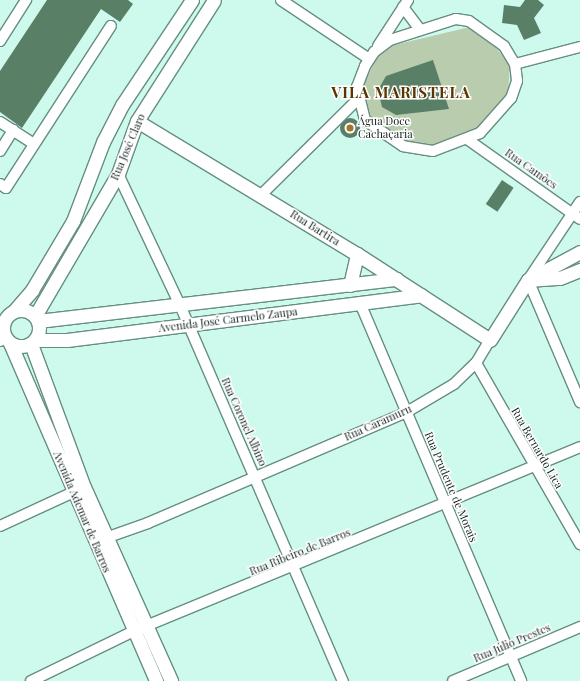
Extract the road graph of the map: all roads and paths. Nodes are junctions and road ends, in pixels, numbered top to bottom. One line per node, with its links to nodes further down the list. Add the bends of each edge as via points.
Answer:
1 (26, 0): 8 (street)
2 (192, 0): 33 (main road, Rua José Claro, via 122,105 103,142 73,220 32,290)
3 (214, 0): 13 (main road, Rua José Claro)
4 (281, 0): 10 (street)
5 (405, 4): 7 (street); 10 (street)
6 (111, 26): 17 (street)
7 (419, 28): 10 (street, via 390,40); 11 (street, via 456,19 469,21 504,46)
8 (0, 41)
9 (580, 47): 11 (street)
10 (372, 56): 12 (street, via 357,87)
11 (515, 64): 16 (street, via 517,81 511,98 480,133)
12 (359, 98): 16 (street, via 365,120 403,146 433,151); 21 (street)
13 (137, 121): 19 (main road, Rua José Claro); 21 (main road, Rua Bartira)
14 (0, 122): 15 (street)
15 (13, 130): 17 (street); 18 (street)
16 (467, 138): 23 (street, Rua Camões)
17 (34, 144): 20 (street, via 6,188)
18 (0, 151)
19 (118, 174): 32 (street, Rua Coronel Albino); 34 (main road, Rua José Claro)
20 (0, 184)
21 (261, 194): 25 (main road, Rua Bartira)
22 (580, 202): 23 (street, Rua Caramuru)
23 (576, 216): 28 (street, Rua Caramuru)
24 (580, 252): 28 (main road)
25 (357, 254): 27 (main road, Rua Bartira); 29 (main road)
26 (580, 270): 28 (main road, via 560,278)
27 (396, 279): 29 (main road, Avenida José Carmelo Zaupa); 30 (main road, Rua Bartira)
28 (528, 280): 37 (main road, Rua Caramuru); 40 (street)
29 (350, 285): 32 (main road, Avenida José Carmelo Zaupa)
30 (422, 295): 31 (main road, Avenida José Carmelo Zaupa); 37 (main road, Rua Bartira)
31 (360, 303): 35 (main road, Avenida José Carmelo Zaupa); 41 (street, Rua Prudente de Morais)
32 (180, 305): 34 (main road, Avenida José Carmelo Zaupa); 35 (street, Rua Coronel Albino)
33 (8, 312): 34 (main road, via 25,310); 36 (main road)
34 (36, 319): 38 (main road)
35 (188, 326): 38 (main road, Avenida José Carmelo Zaupa); 44 (street, Rua Coronel Albino)
36 (4, 336): 38 (main road, via 20,346); 45 (main road, Avenida Ademar de Barros)
37 (490, 340): 39 (street, Rua Caramuru)
38 (33, 342): 45 (main road, Avenida Ademar de Barros)
39 (476, 363): 41 (street, Rua Caramuru, via 454,384); 43 (street, Rua Bernardo Lica)
40 (580, 402)
41 (405, 412): 44 (street, Rua Caramuru); 46 (street, Rua Prudente de Morais)
42 (580, 447): 43 (street, Rua Ribeiro de Barros)
43 (533, 466): 46 (street, Rua Ribeiro de Barros); 50 (street, Rua Bernardo Lica)
44 (254, 475): 48 (street, Rua Caramuru); 51 (street, Rua Coronel Albino)
45 (79, 489): 47 (street); 48 (main road, Avenida Ademar de Barros); 49 (main road, Avenida Ademar de Barros)
46 (446, 505): 51 (street, Rua Ribeiro de Barros); 55 (street, Rua Prudente de Morais)
47 (0, 526)
48 (108, 538): 49 (street, Rua Caramuru); 52 (main road, Avenida Ademar de Barros)
49 (94, 541): 54 (main road, Avenida Ademar de Barros)
50 (580, 544)
51 (295, 568): 52 (street, Rua Ribeiro de Barros); 59 (street, Rua Coronel Albino)
52 (148, 626): 54 (street, Rua Ribeiro de Barros); 58 (main road, Avenida Ademar de Barros)
53 (580, 627): 55 (street, Rua Júlio Prestes)
54 (134, 631): 56 (street, Rua Ribeiro de Barros); 57 (main road, Avenida Ademar de Barros)
55 (509, 657): 60 (street, Rua Júlio Prestes); 61 (street, Rua Prudente de Morais)
56 (31, 681)
57 (156, 681)
58 (171, 681)
59 (343, 681)
60 (453, 681)
61 (521, 681)

